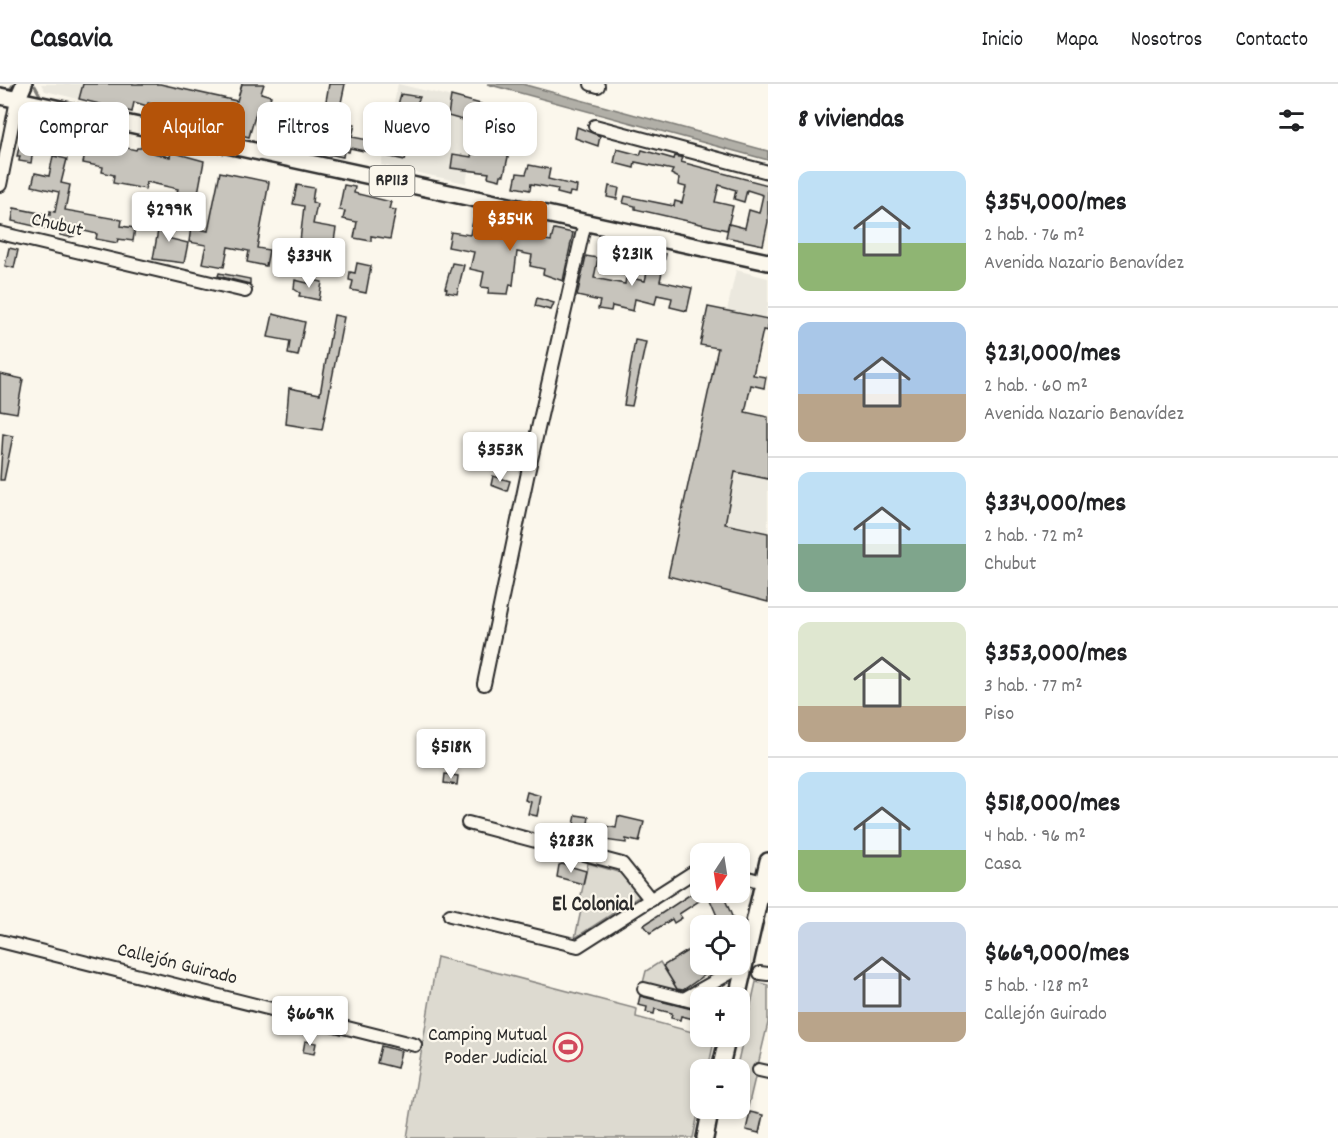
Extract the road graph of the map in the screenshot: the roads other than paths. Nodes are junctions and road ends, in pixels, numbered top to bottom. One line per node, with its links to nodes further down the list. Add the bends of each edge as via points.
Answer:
1 (24, 84): 3 (main road)
2 (0, 96): 3 (main road, RP113)
3 (17, 100): 6 (street); 7 (main road, RP113)
4 (595, 126): 5 (street)
5 (768, 172)
6 (0, 185)
7 (585, 222): 9 (main road, RP113); 11 (street)
8 (0, 233): 10 (street, Chubut)
9 (768, 262)
10 (246, 291)
11 (484, 684)
12 (468, 823): 17 (street, via 622,864)
13 (768, 861): 16 (main road)
14 (690, 875): 17 (street)
15 (750, 879): 16 (street)
16 (763, 882): 19 (main road)
17 (651, 900): 18 (street, via 578,946)
18 (450, 915)
19 (750, 939)
20 (0, 941): 25 (street, Callejón Guirado)
21 (726, 975): 23 (street)
22 (644, 989): 23 (street)
23 (684, 999): 24 (street)
24 (690, 1001)
25 (415, 1045)
26 (709, 1119): 27 (main road)
27 (705, 1138)

